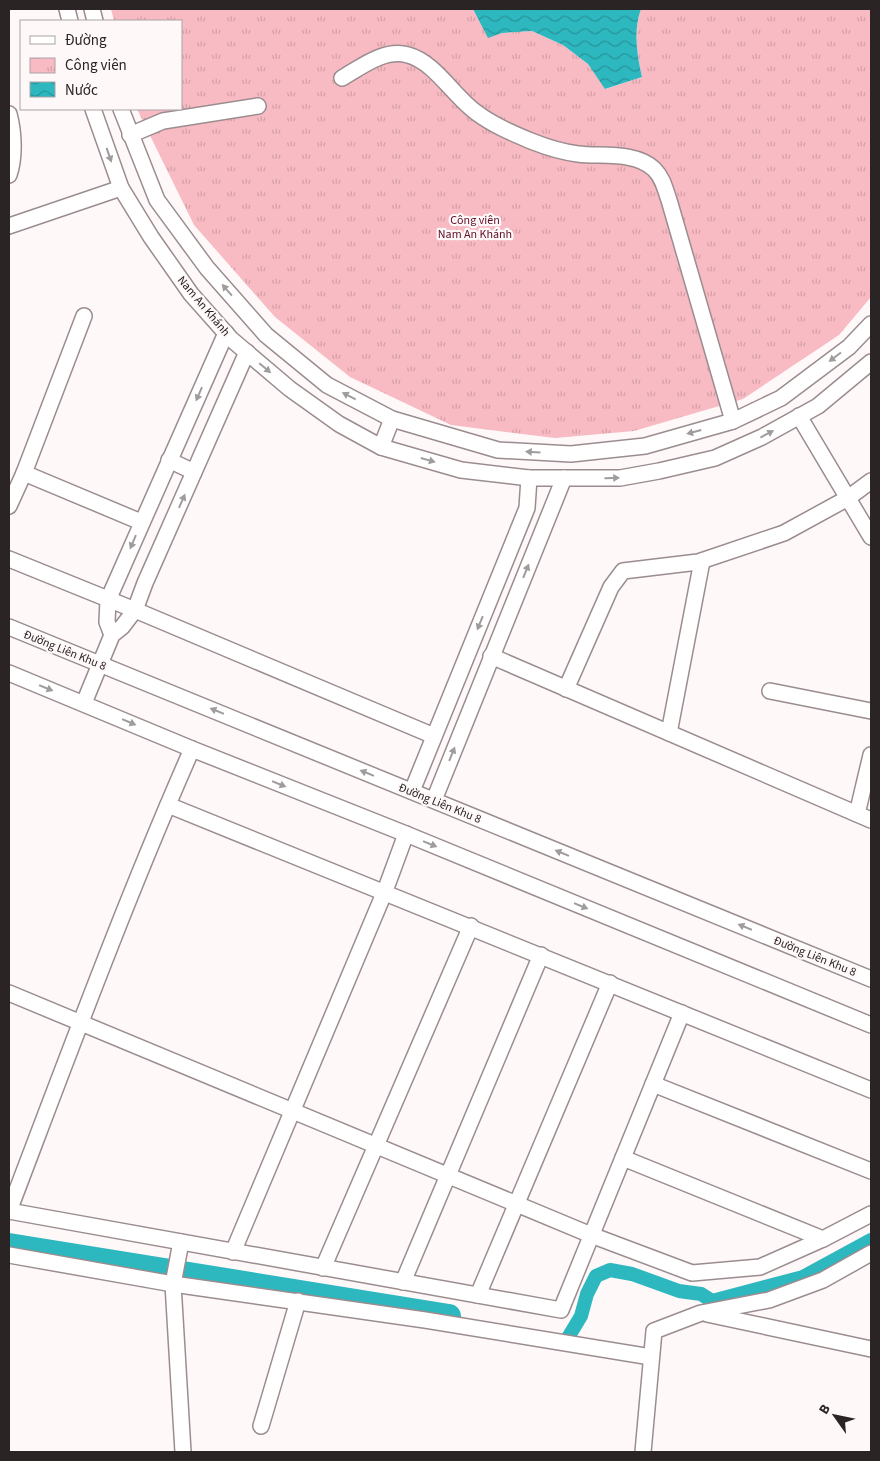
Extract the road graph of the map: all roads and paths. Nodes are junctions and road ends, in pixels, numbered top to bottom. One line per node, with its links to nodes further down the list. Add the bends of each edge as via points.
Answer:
1 (342, 78): 19 (street, via 378,57 408,54 432,69 477,113 503,129 557,150 623,156 651,166 662,179 669,200)
2 (258, 106): 6 (street, via 163,121)
3 (93, 110): 8 (street, Nam An Khánh, one-way to 8)
4 (121, 110): 6 (street)
5 (10, 121): 7 (street, via 13,164)
6 (130, 135): 18 (street, one-way to 6, via 327,385 266,335 207,268 157,200)
7 (9, 175)
8 (121, 188): 9 (street); 12 (street, Nam An Khánh, via 190,294)
9 (9, 226)
10 (84, 316): 23 (street)
11 (871, 324): 19 (street, one-way to 19, via 849,347 781,398)
12 (226, 333): 13 (street, Nam An Khánh); 15 (street)
13 (247, 352): 16 (street); 20 (street, Nam An Khánh, one-way to 20, via 290,389 339,424)
14 (871, 362): 17 (street, Nam An Khánh, via 818,406)
15 (210, 368): 16 (street); 21 (street, one-way to 21)
16 (235, 380): 22 (street)
17 (799, 416): 25 (street, Nam An Khánh, one-way to 17, via 620,478 715,458); 27 (street)
18 (392, 419): 19 (street, one-way to 18, via 645,446 572,454 498,450); 20 (street)
19 (733, 421)
20 (381, 447): 24 (street, Nam An Khánh, one-way to 24, via 461,470)
21 (169, 460): 22 (street); 29 (street)
22 (194, 472): 36 (street, one-way to 22)
23 (24, 473): 28 (street); 29 (street)
24 (529, 478): 25 (street, Nam An Khánh); 33 (street, via 527,508)
25 (564, 478): 35 (street, one-way to 25)
26 (871, 481): 27 (street)
27 (848, 498): 30 (street); 32 (street, via 784,533)
28 (9, 506)
29 (141, 522): 34 (street, one-way to 34)
30 (871, 537)
31 (9, 559): 34 (street)
32 (702, 561): 42 (street, via 624,571 611,587); 46 (street)
33 (492, 595): 35 (street); 47 (street, one-way to 47)
34 (108, 600): 36 (street); 38 (street, via 107,622)
35 (512, 605): 39 (street)
36 (135, 610): 38 (street); 47 (street)
37 (9, 627): 40 (street, Đường Liên Khu 8)
38 (112, 635): 40 (street)
39 (491, 656): 42 (street); 51 (street, one-way to 39)
40 (100, 664): 44 (street); 50 (street, Đường Liên Khu 8, one-way to 40)
41 (9, 673): 44 (street, one-way to 44)
42 (566, 689): 46 (street)
43 (770, 691): 45 (street)
44 (84, 704): 48 (street, one-way to 48)
45 (871, 711)
46 (669, 733): 53 (street)
47 (434, 736): 50 (street)
48 (192, 749): 52 (street); 54 (street, one-way to 54)
49 (871, 755): 53 (street)
50 (412, 791): 51 (street, Đường Liên Khu 8)
51 (434, 800): 58 (street, Đường Liên Khu 8, one-way to 51)
52 (168, 805): 55 (street); 62 (street)
53 (864, 817)
54 (406, 834): 55 (street); 63 (street, one-way to 63)
55 (385, 891): 56 (street); 66 (street)
56 (471, 926): 57 (street); 67 (street)
57 (541, 955): 59 (street); 70 (street)
58 (871, 979)
59 (610, 983): 61 (street); 71 (street)
60 (9, 993): 62 (street)
61 (682, 1013): 64 (street); 65 (street)
62 (81, 1023): 66 (street); 75 (street, via 9,1211)
63 (871, 1025)
64 (653, 1084): 68 (street); 69 (street)
65 (871, 1090)
66 (292, 1111): 67 (street); 76 (street)
67 (376, 1146): 70 (street); 79 (street)
68 (623, 1158): 73 (street); 74 (street)
69 (871, 1171)
70 (448, 1176): 71 (street); 80 (street)
71 (516, 1204): 73 (street); 82 (street)
72 (871, 1214): 74 (street)
73 (591, 1235): 74 (street, via 692,1273 760,1267); 82 (street, via 562,1310)
74 (823, 1240)
75 (181, 1243): 76 (street); 81 (street)
76 (233, 1252): 79 (street)
77 (871, 1253): 84 (street, via 823,1280 769,1300)
78 (9, 1255): 81 (street)
79 (323, 1268): 80 (street)
80 (403, 1282): 82 (street)
81 (173, 1283): 83 (street); 88 (street)
82 (478, 1295)
83 (298, 1302): 86 (street); 87 (street)
84 (701, 1313): 85 (street); 86 (street, via 654,1331)
85 (871, 1349)
86 (651, 1357): 89 (street)
87 (261, 1426)
88 (183, 1452)
89 (643, 1452)

